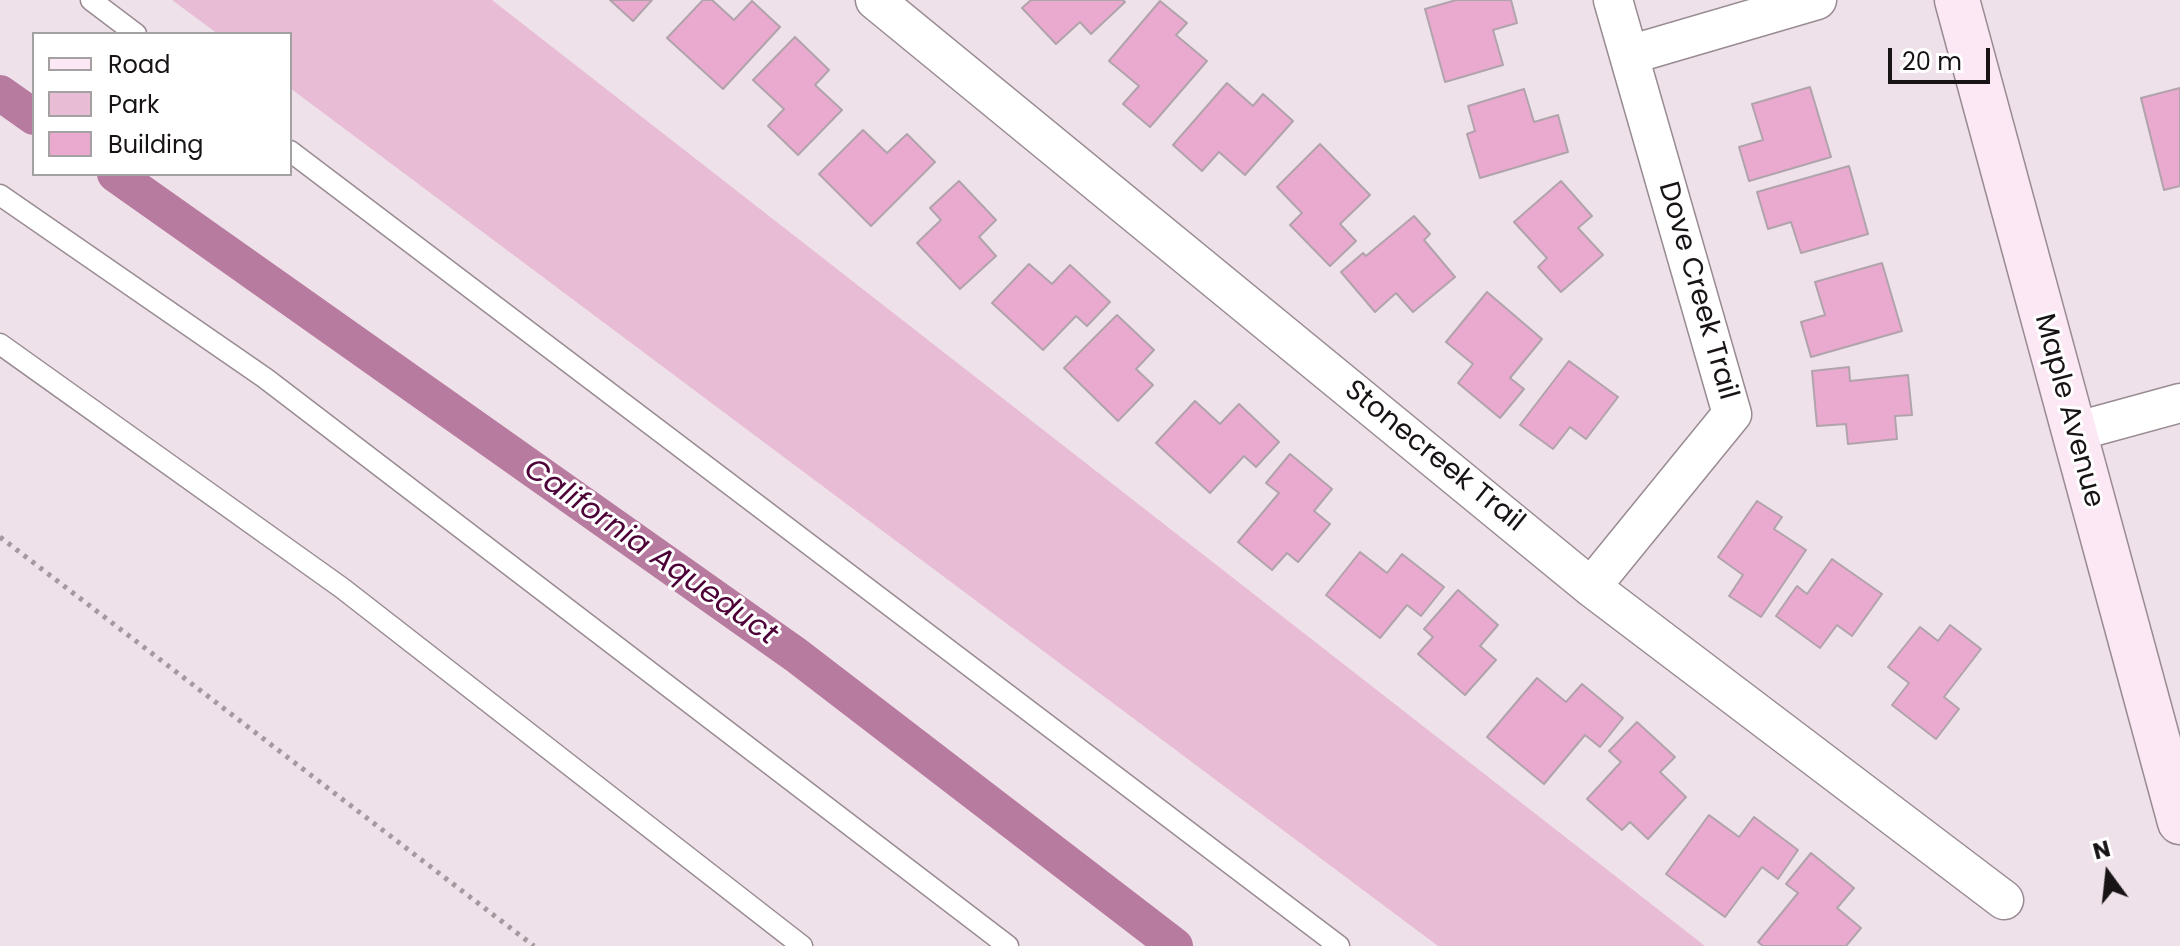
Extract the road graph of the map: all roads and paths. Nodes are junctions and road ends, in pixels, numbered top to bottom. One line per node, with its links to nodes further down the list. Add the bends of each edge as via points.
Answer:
1 (91, 0): 6 (lane)
2 (875, 0): 14 (street, Stonecreek Trail)
3 (1613, 0): 7 (street, Dove Creek Trail)
4 (1817, 0): 7 (street)
5 (1957, 0): 12 (street, Maple Avenue)
6 (133, 32)
7 (1629, 55): 14 (street, Dove Creek Trail, via 1732,414)
8 (292, 153): 20 (lane)
9 (0, 195): 19 (lane, via 265,378)
10 (0, 344): 18 (lane, via 342,588)
11 (2180, 403): 12 (street)
12 (2074, 432): 15 (street, Maple Avenue)
13 (0, 537): 17 (path)
14 (1591, 587): 16 (street, Stonecreek Trail)
15 (2180, 822)
16 (2004, 900)
17 (534, 946)
18 (802, 946)
19 (1008, 946)
20 (1339, 946)

